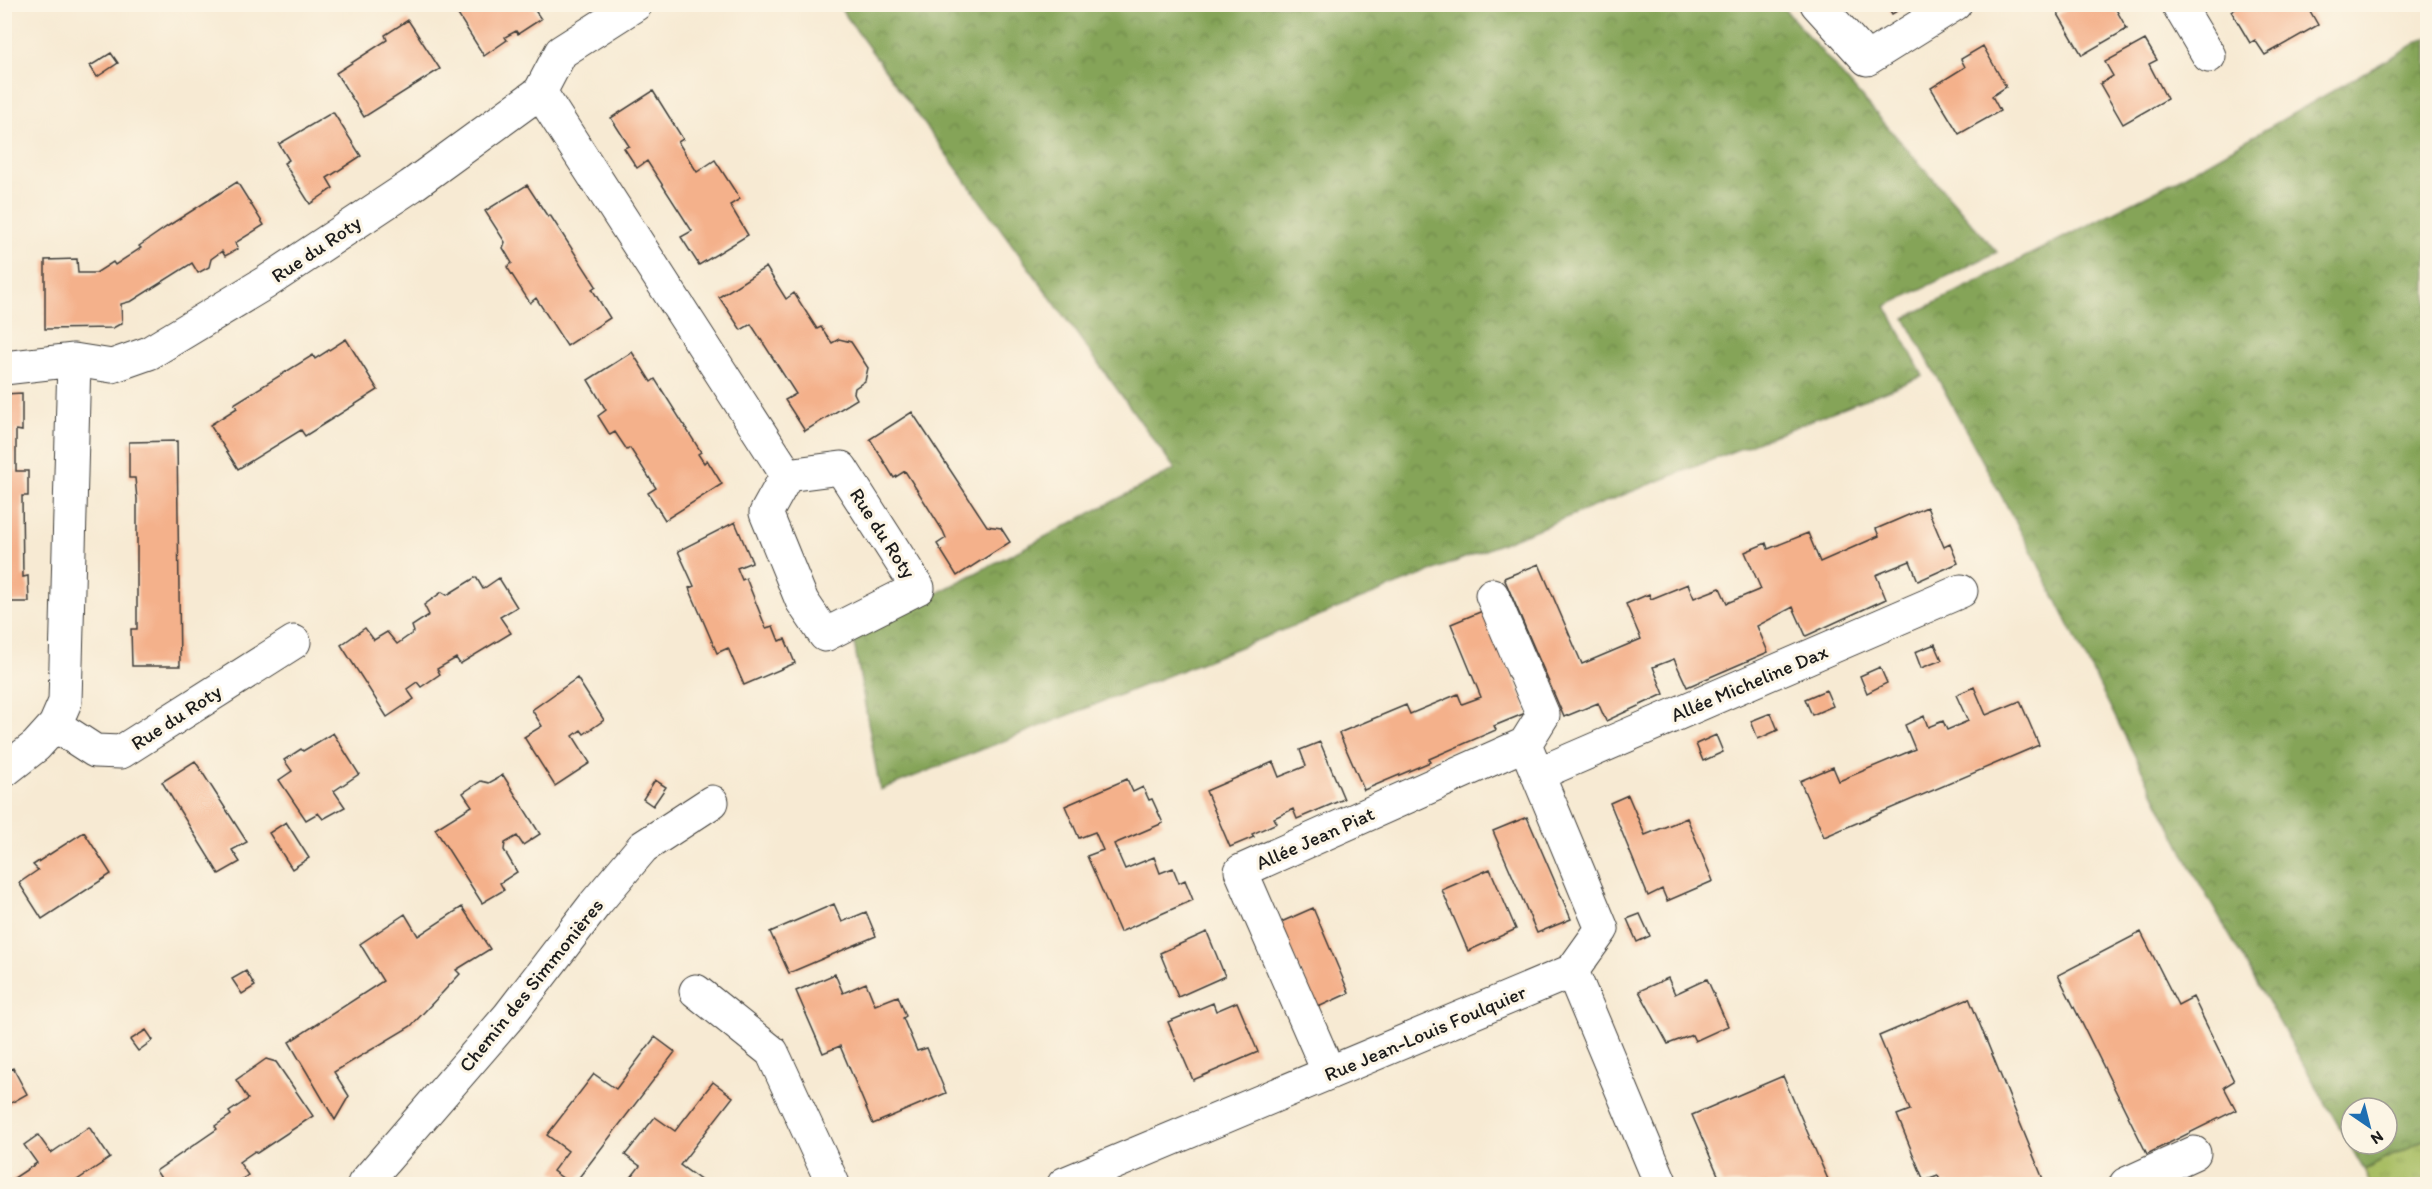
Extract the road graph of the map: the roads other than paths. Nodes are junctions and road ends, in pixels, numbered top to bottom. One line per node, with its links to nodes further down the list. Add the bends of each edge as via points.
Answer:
1 (636, 4): 6 (street, Rue du Roty, via 561,52)
2 (1816, 4): 3 (street, via 1867,59)
3 (1955, 4)
4 (2178, 4): 5 (street)
5 (2209, 56)
6 (540, 92): 7 (street, Rue du Roty, via 411,186 265,283 149,353 112,366); 9 (street)
7 (74, 360): 8 (street, Rue du Roty); 13 (street, via 65,702)
8 (4, 368)
9 (787, 475): 9 (street, Rue du Roty, via 766,513 802,601 825,635 918,588 841,468)
10 (1961, 591): 16 (street, Allée Micheline Dax)
11 (1492, 595): 14 (street, via 1543,715)
12 (294, 642): 13 (street, Rue du Roty, via 121,752 95,751)
13 (55, 725): 15 (street)
14 (1525, 744): 16 (street); 20 (street, Allée Jean Piat, via 1241,871)
15 (4, 771)
16 (1538, 774): 18 (street, via 1602,929)
17 (712, 802): 22 (street, Chemin des Simmonières, via 643,847 509,1016)
18 (1572, 971): 20 (street, Rue Jean-Louis Foulquier); 25 (street)
19 (696, 991): 23 (street, via 772,1052)
20 (1329, 1073): 24 (street, Rue Jean-Louis Foulquier)
21 (2194, 1153): 26 (street)
22 (364, 1185)
23 (833, 1185)
24 (1064, 1185)
25 (1661, 1185)
26 (2126, 1185)

